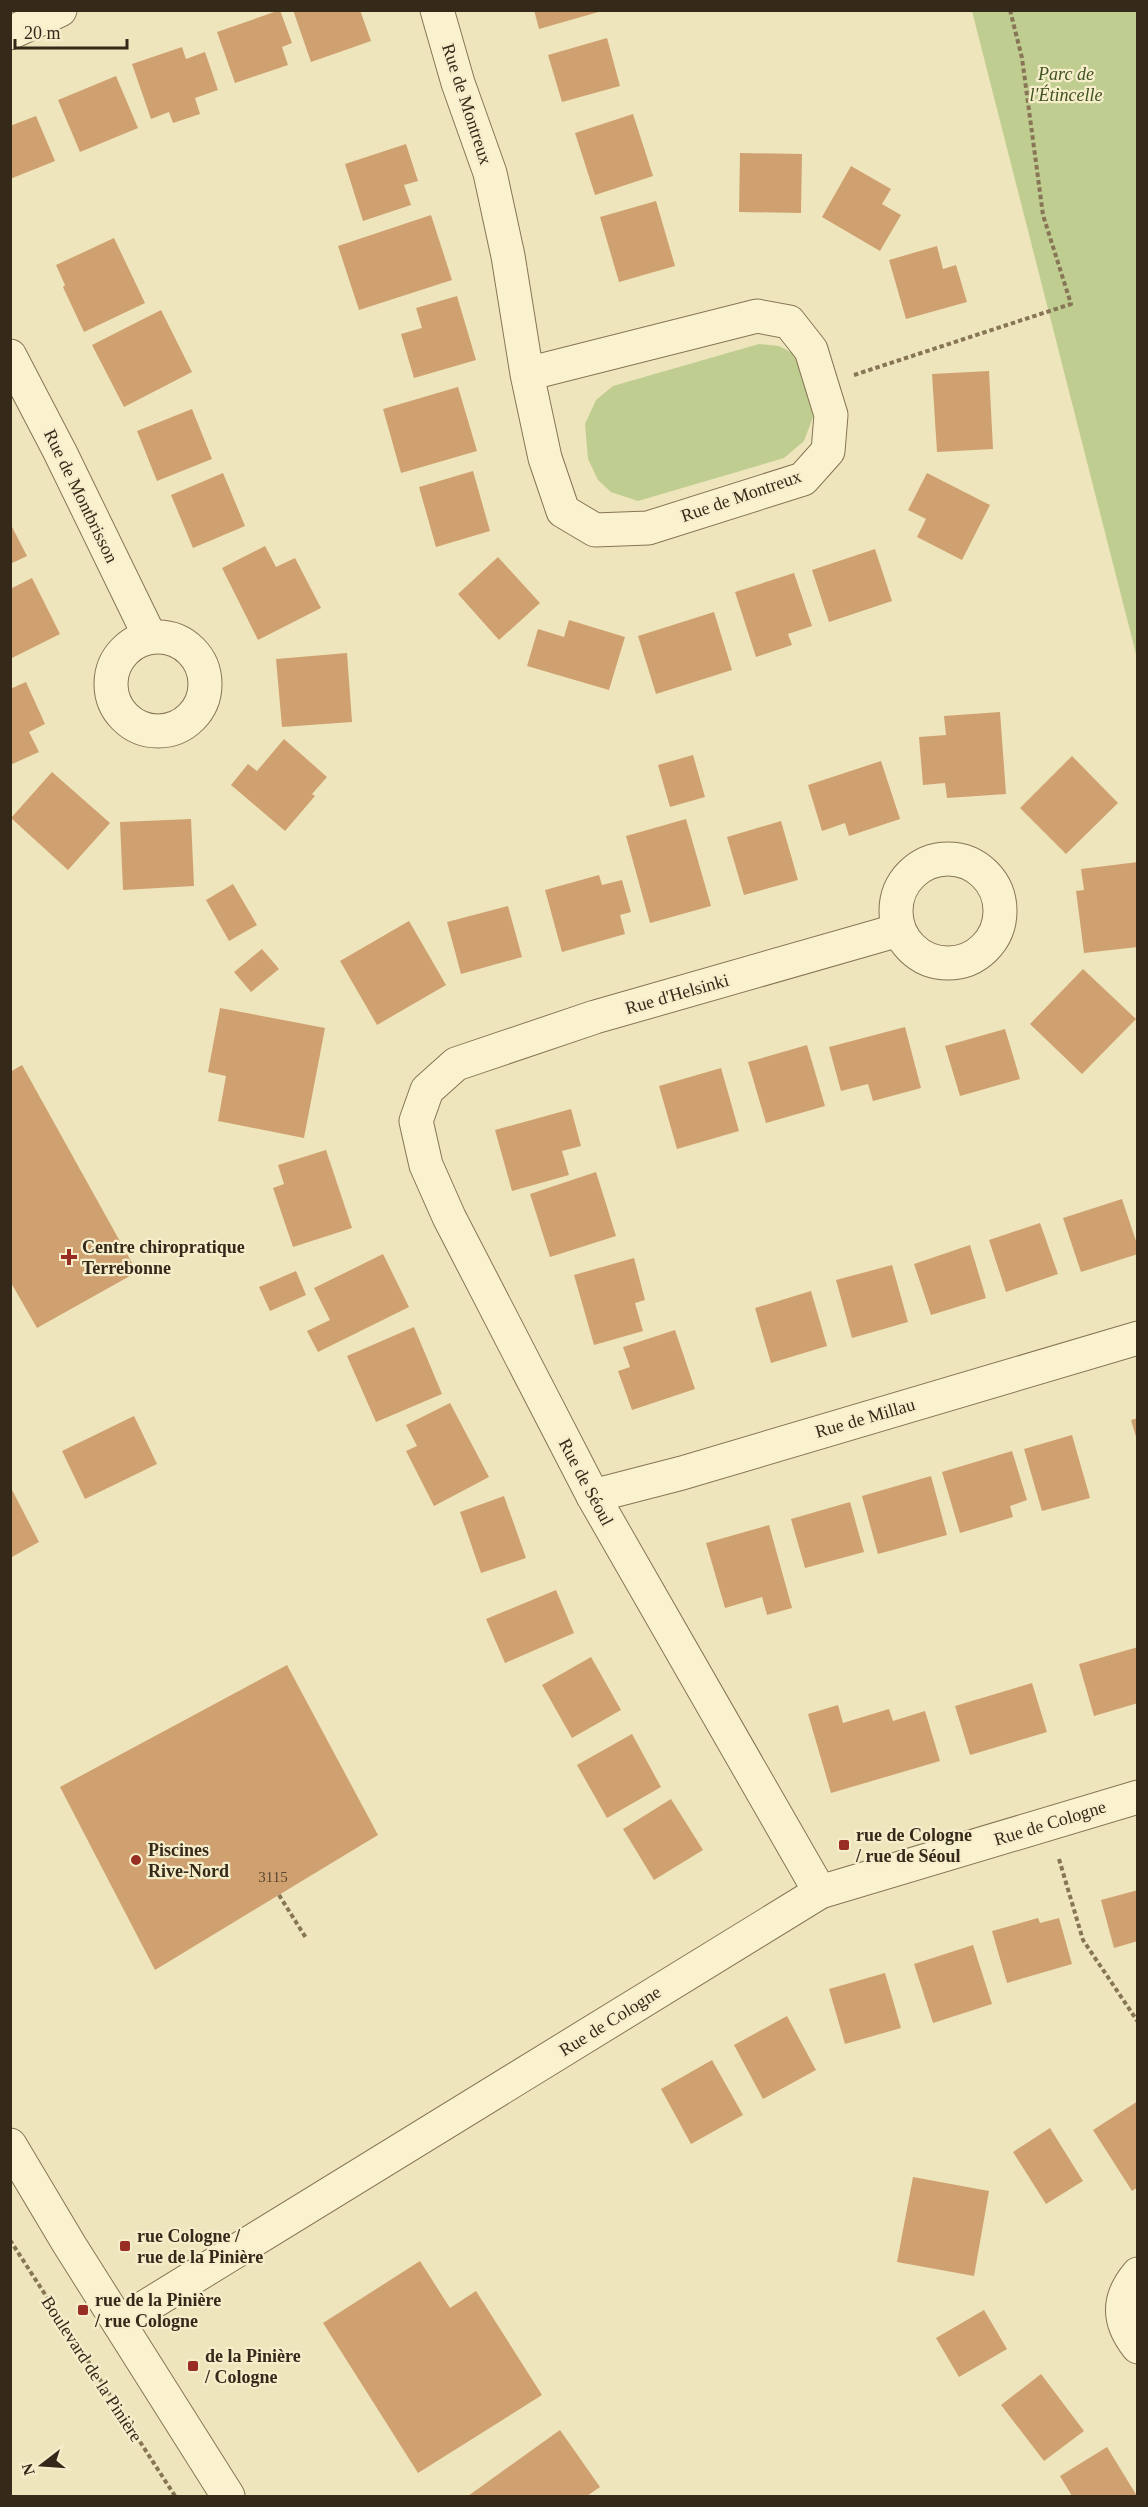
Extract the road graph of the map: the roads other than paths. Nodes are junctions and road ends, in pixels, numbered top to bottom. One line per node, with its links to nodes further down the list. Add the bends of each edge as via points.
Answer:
1 (60, 10): 3 (street)
2 (437, 10): 5 (street, Rue de Montreux, via 490,172)
3 (10, 33)
4 (10, 356): 6 (street, Rue de Montbrisson)
5 (527, 374): 5 (street, Rue de Montreux, via 757,316 789,322 811,350 822,385 831,415 828,451 803,478 648,528 595,530 563,511 545,458)
6 (150, 637)
7 (899, 930): 8 (street, Rue d'Helsinki, via 595,1017)
8 (456, 1064): 10 (street, Rue de Séoul, via 427,1090 416,1121 426,1165)
9 (1137, 1338): 10 (street, Rue de Millau)
10 (592, 1496): 12 (street, Rue de Séoul)
11 (1137, 1797): 12 (street, Rue de Cologne)
12 (820, 1892): 15 (street, Rue de Cologne)
13 (10, 2145): 15 (street)
14 (1137, 2274): 16 (street, via 1123,2302 1121,2319)
15 (119, 2323): 17 (street)
16 (1137, 2347)
17 (228, 2496)

